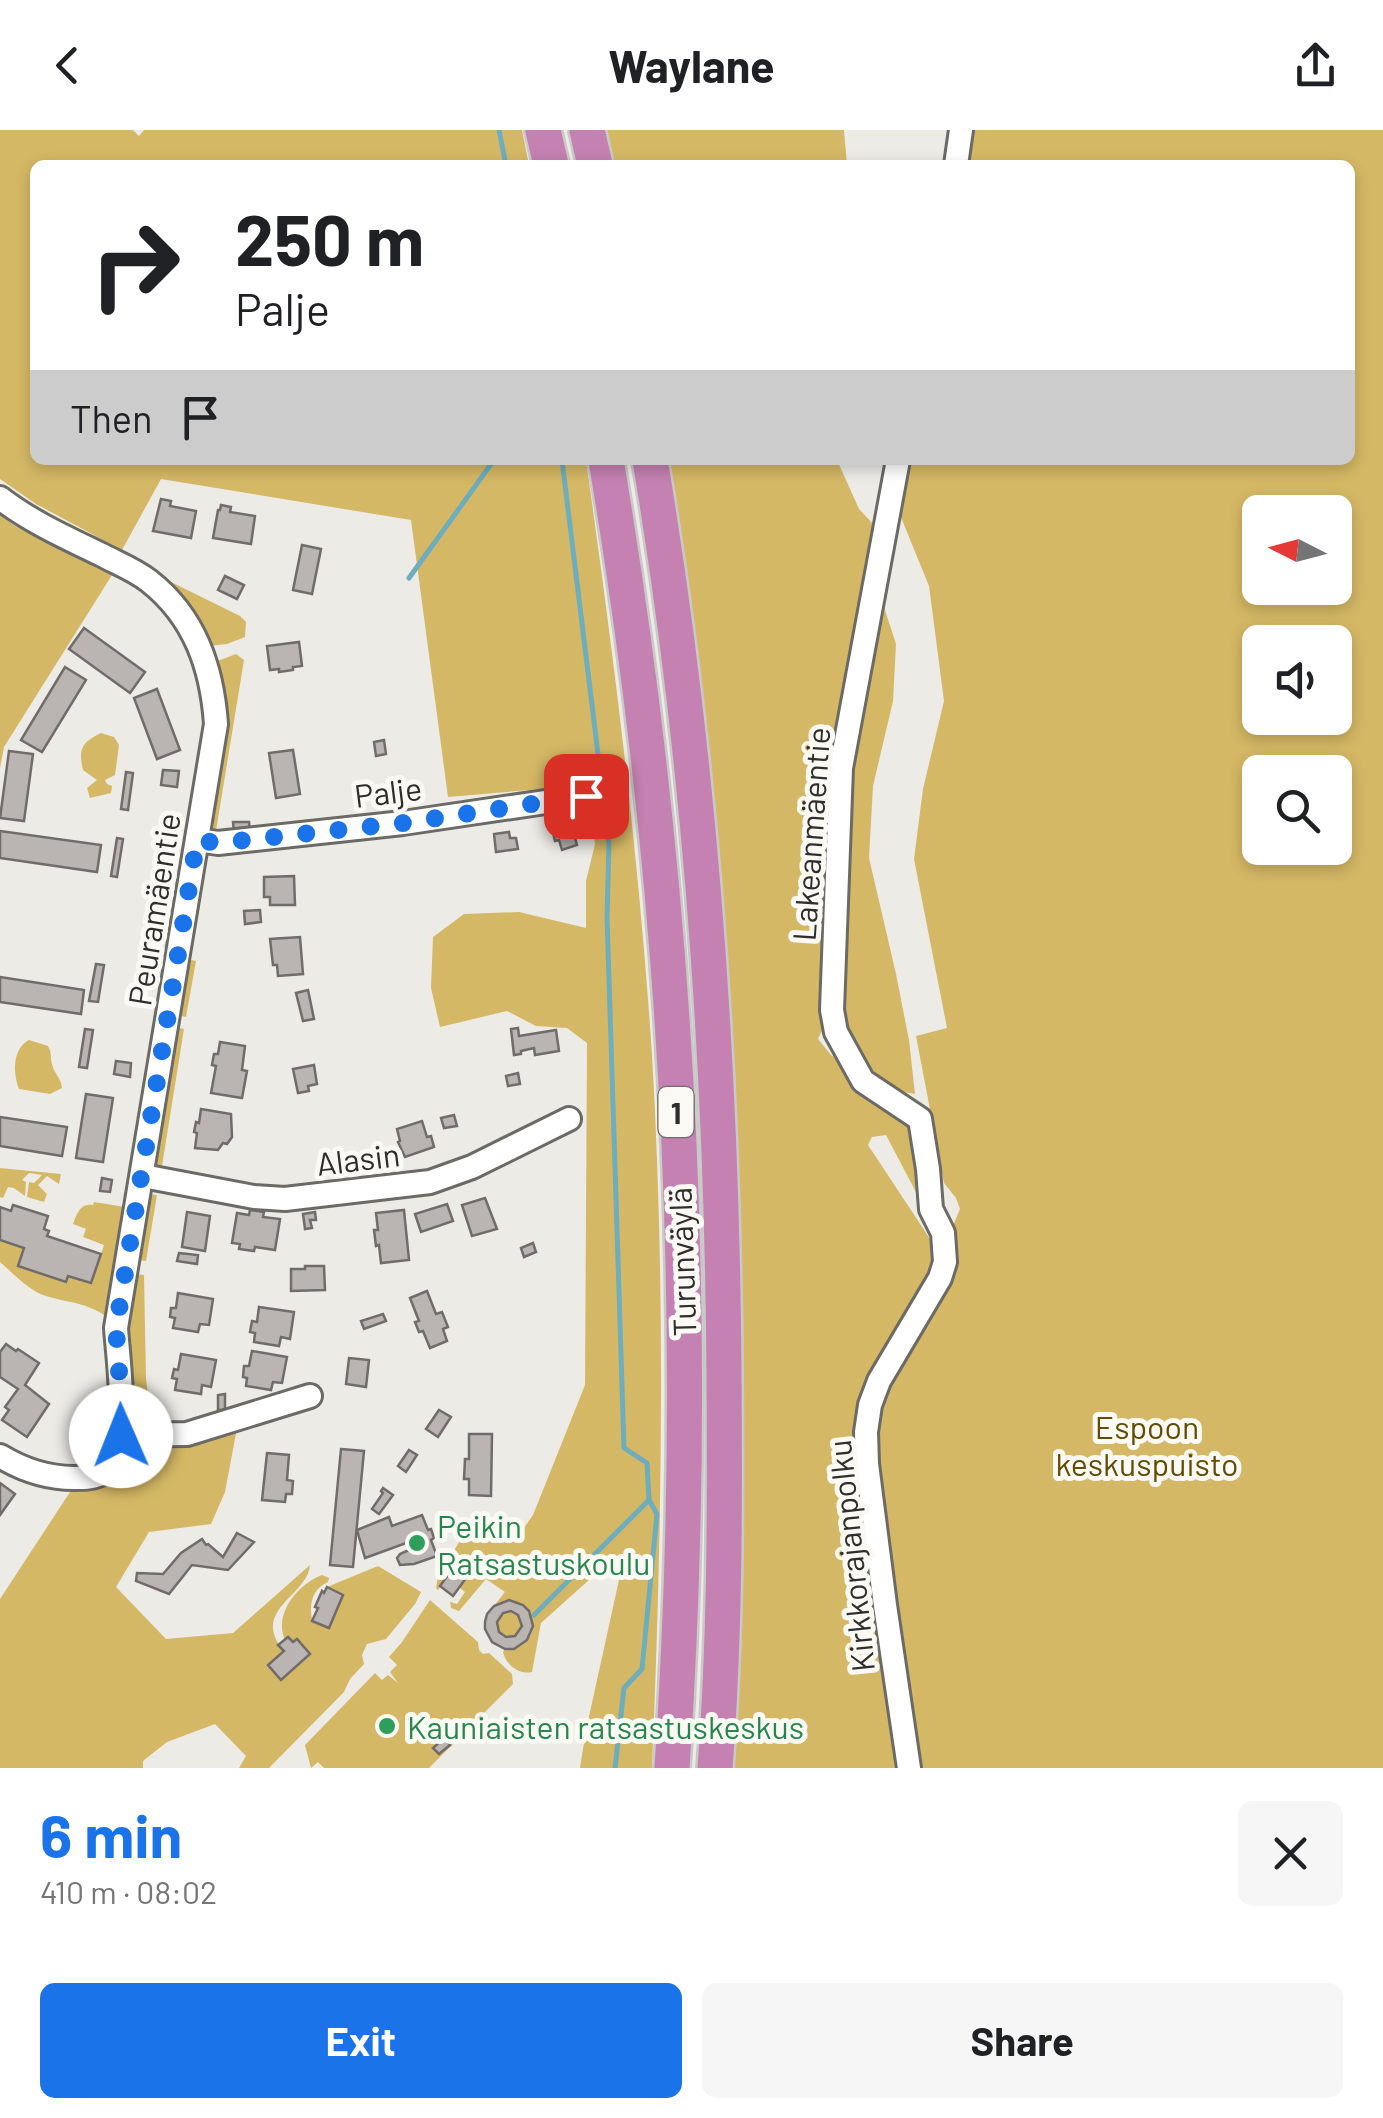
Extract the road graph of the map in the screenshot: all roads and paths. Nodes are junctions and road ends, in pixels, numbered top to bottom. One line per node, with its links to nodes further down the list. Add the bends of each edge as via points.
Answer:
1 (544, 130): 4 (highway)
2 (588, 130): 5 (highway)
3 (962, 130): 6 (street)
4 (550, 160)
5 (594, 160)
6 (957, 160)
7 (607, 465): 19 (highway, Turunväylä / 1, via 660,876 682,1220 683,1479)
8 (651, 465): 20 (highway, Turunväylä / 1, via 692,781 718,1098 725,1478)
9 (897, 465): 14 (street, Lakeanmäentie, via 841,768 832,1010 836,1032 863,1081)
10 (0, 498): 12 (street, Peuramäentie, via 148,580 189,624 205,658 216,724)
11 (586, 796): 12 (street, Palje, via 403,823)
12 (197, 840): 15 (street, Peuramäentie)
13 (569, 1119): 15 (street, Alasin, via 430,1182 285,1199)
14 (920, 1120): 21 (street, Kirkkorajanpolku, via 945,1262 879,1381 866,1432)
15 (142, 1176): 17 (street, Peuramäentie, via 116,1328)
16 (310, 1396): 17 (street, via 188,1434)
17 (121, 1436): 18 (street, via 112,1464 88,1478 23,1470)
18 (0, 1456)
19 (672, 1768)
20 (715, 1768)
21 (910, 1768)

